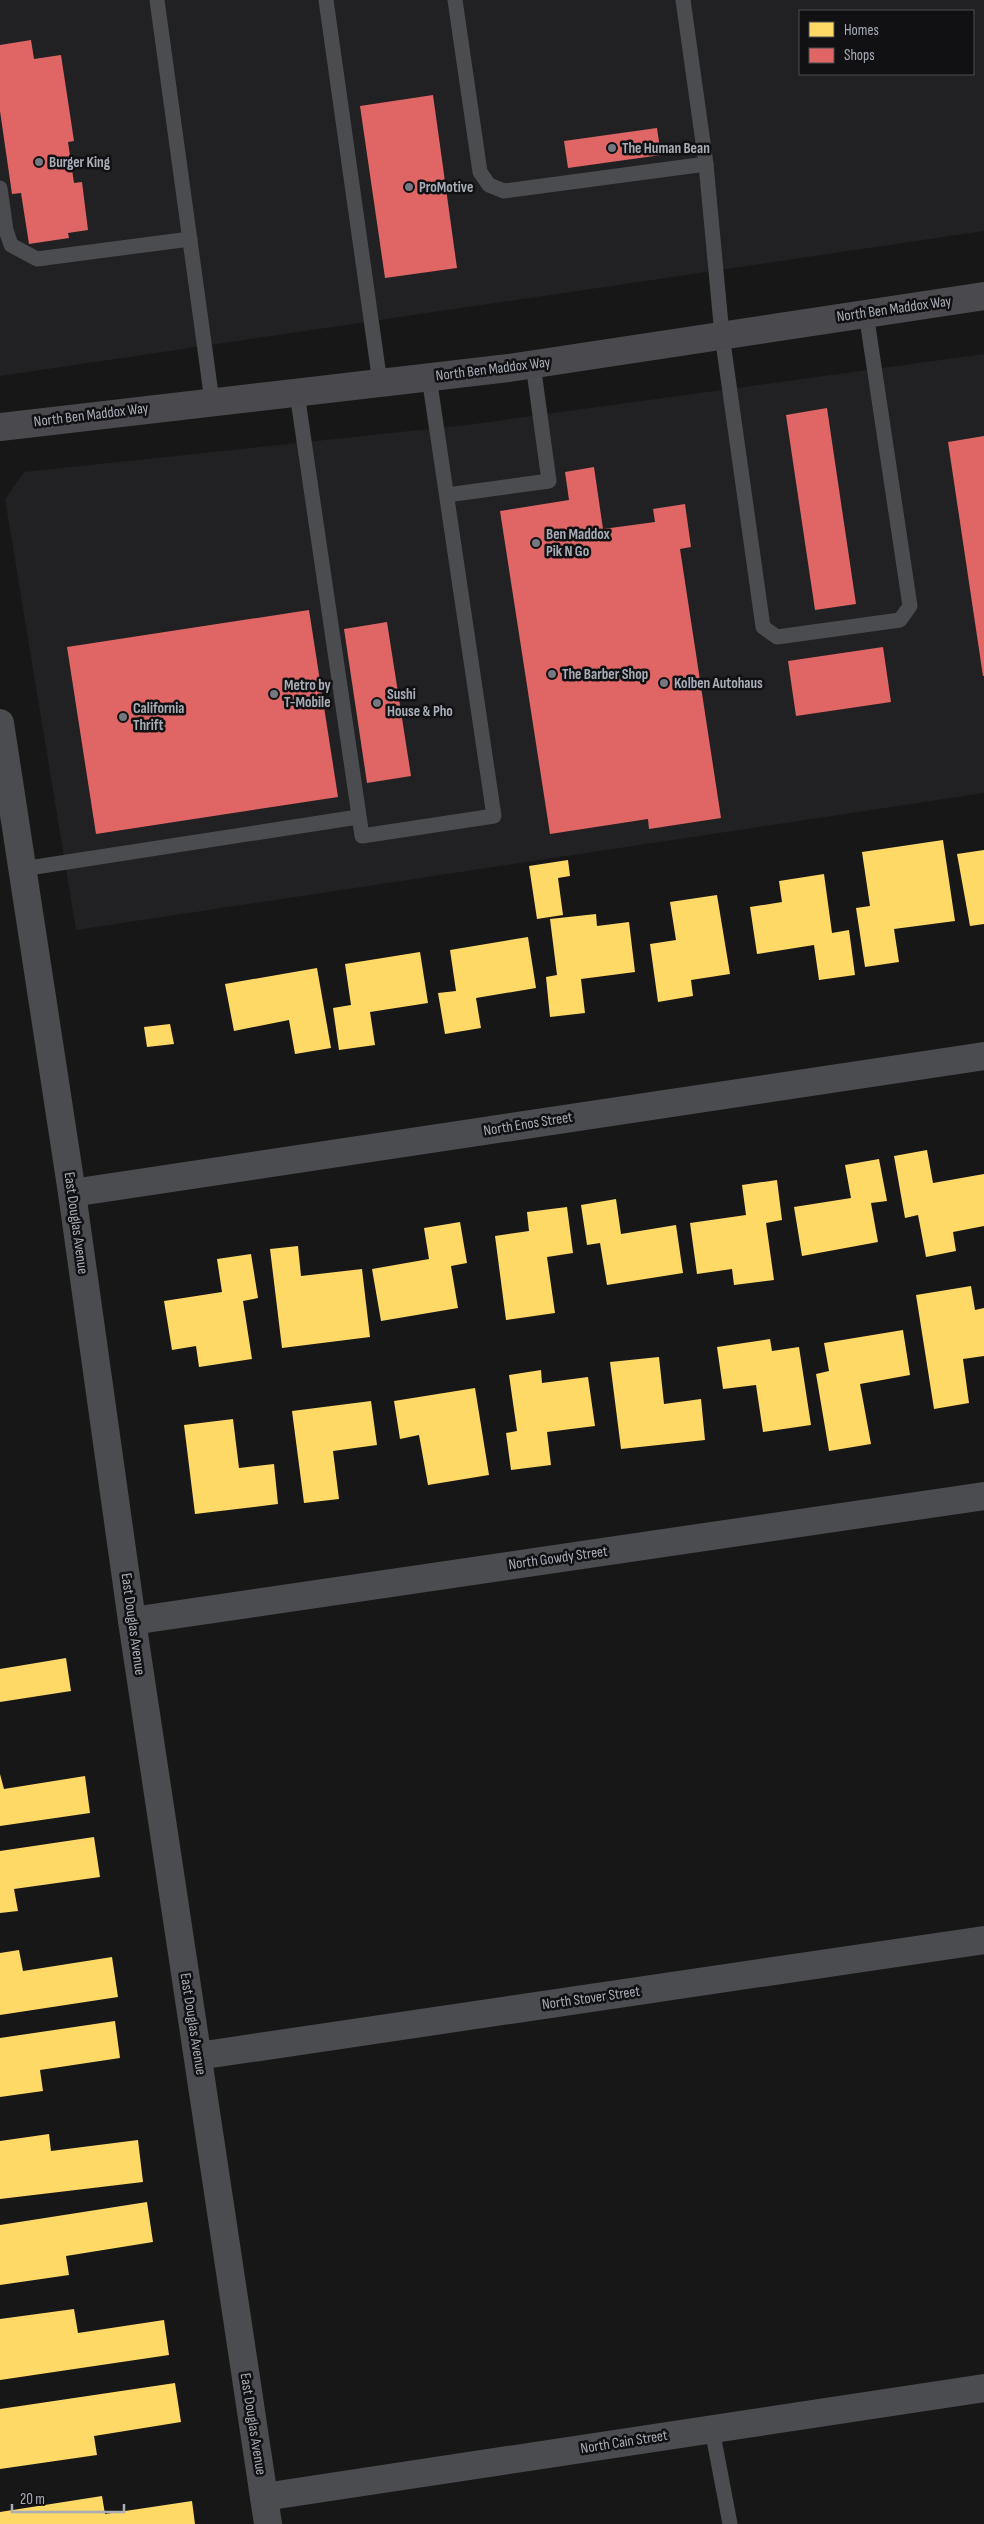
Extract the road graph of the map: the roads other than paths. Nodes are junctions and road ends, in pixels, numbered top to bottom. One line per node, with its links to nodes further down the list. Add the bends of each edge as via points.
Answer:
1 (157, 0): 7 (lane)
2 (326, 0): 13 (lane)
3 (455, 0): 5 (lane, via 480,172 489,185 504,192)
4 (683, 0): 5 (lane)
5 (706, 164): 10 (lane)
6 (0, 188): 7 (lane, via 11,245 37,259)
7 (190, 239): 15 (lane)
8 (984, 296): 9 (main road, North Ben Maddox Way)
9 (866, 313): 10 (main road, North Ben Maddox Way); 10 (lane, via 910,606 900,620 777,637 763,627)
10 (722, 335): 11 (main road, North Ben Maddox Way)
11 (533, 364): 12 (main road, North Ben Maddox Way); 17 (lane, via 549,481)
12 (429, 377): 13 (main road, North Ben Maddox Way); 17 (lane)
13 (380, 383): 14 (main road, North Ben Maddox Way)
14 (297, 393): 15 (main road, North Ben Maddox Way); 19 (lane)
15 (212, 401): 16 (main road, North Ben Maddox Way)
16 (0, 427)
17 (447, 495): 19 (lane, via 494,816 362,836)
18 (0, 723): 20 (street, East Douglas Avenue)
19 (358, 818): 20 (lane)
20 (22, 869): 22 (street, East Douglas Avenue)
21 (984, 1056): 22 (street, North Enos Street)
22 (72, 1193): 24 (street, East Douglas Avenue)
23 (984, 1496): 24 (street, North Gowdy Street)
24 (132, 1621): 26 (street, East Douglas Avenue)
25 (984, 1940): 26 (street, North Stover Street)
26 (198, 2056): 29 (street, East Douglas Avenue)
27 (984, 2388): 28 (street, North Cain Street)
28 (712, 2429): 29 (street, North Cain Street); 31 (lane)
29 (264, 2497): 30 (street, East Douglas Avenue)
30 (268, 2524)
31 (730, 2524)

